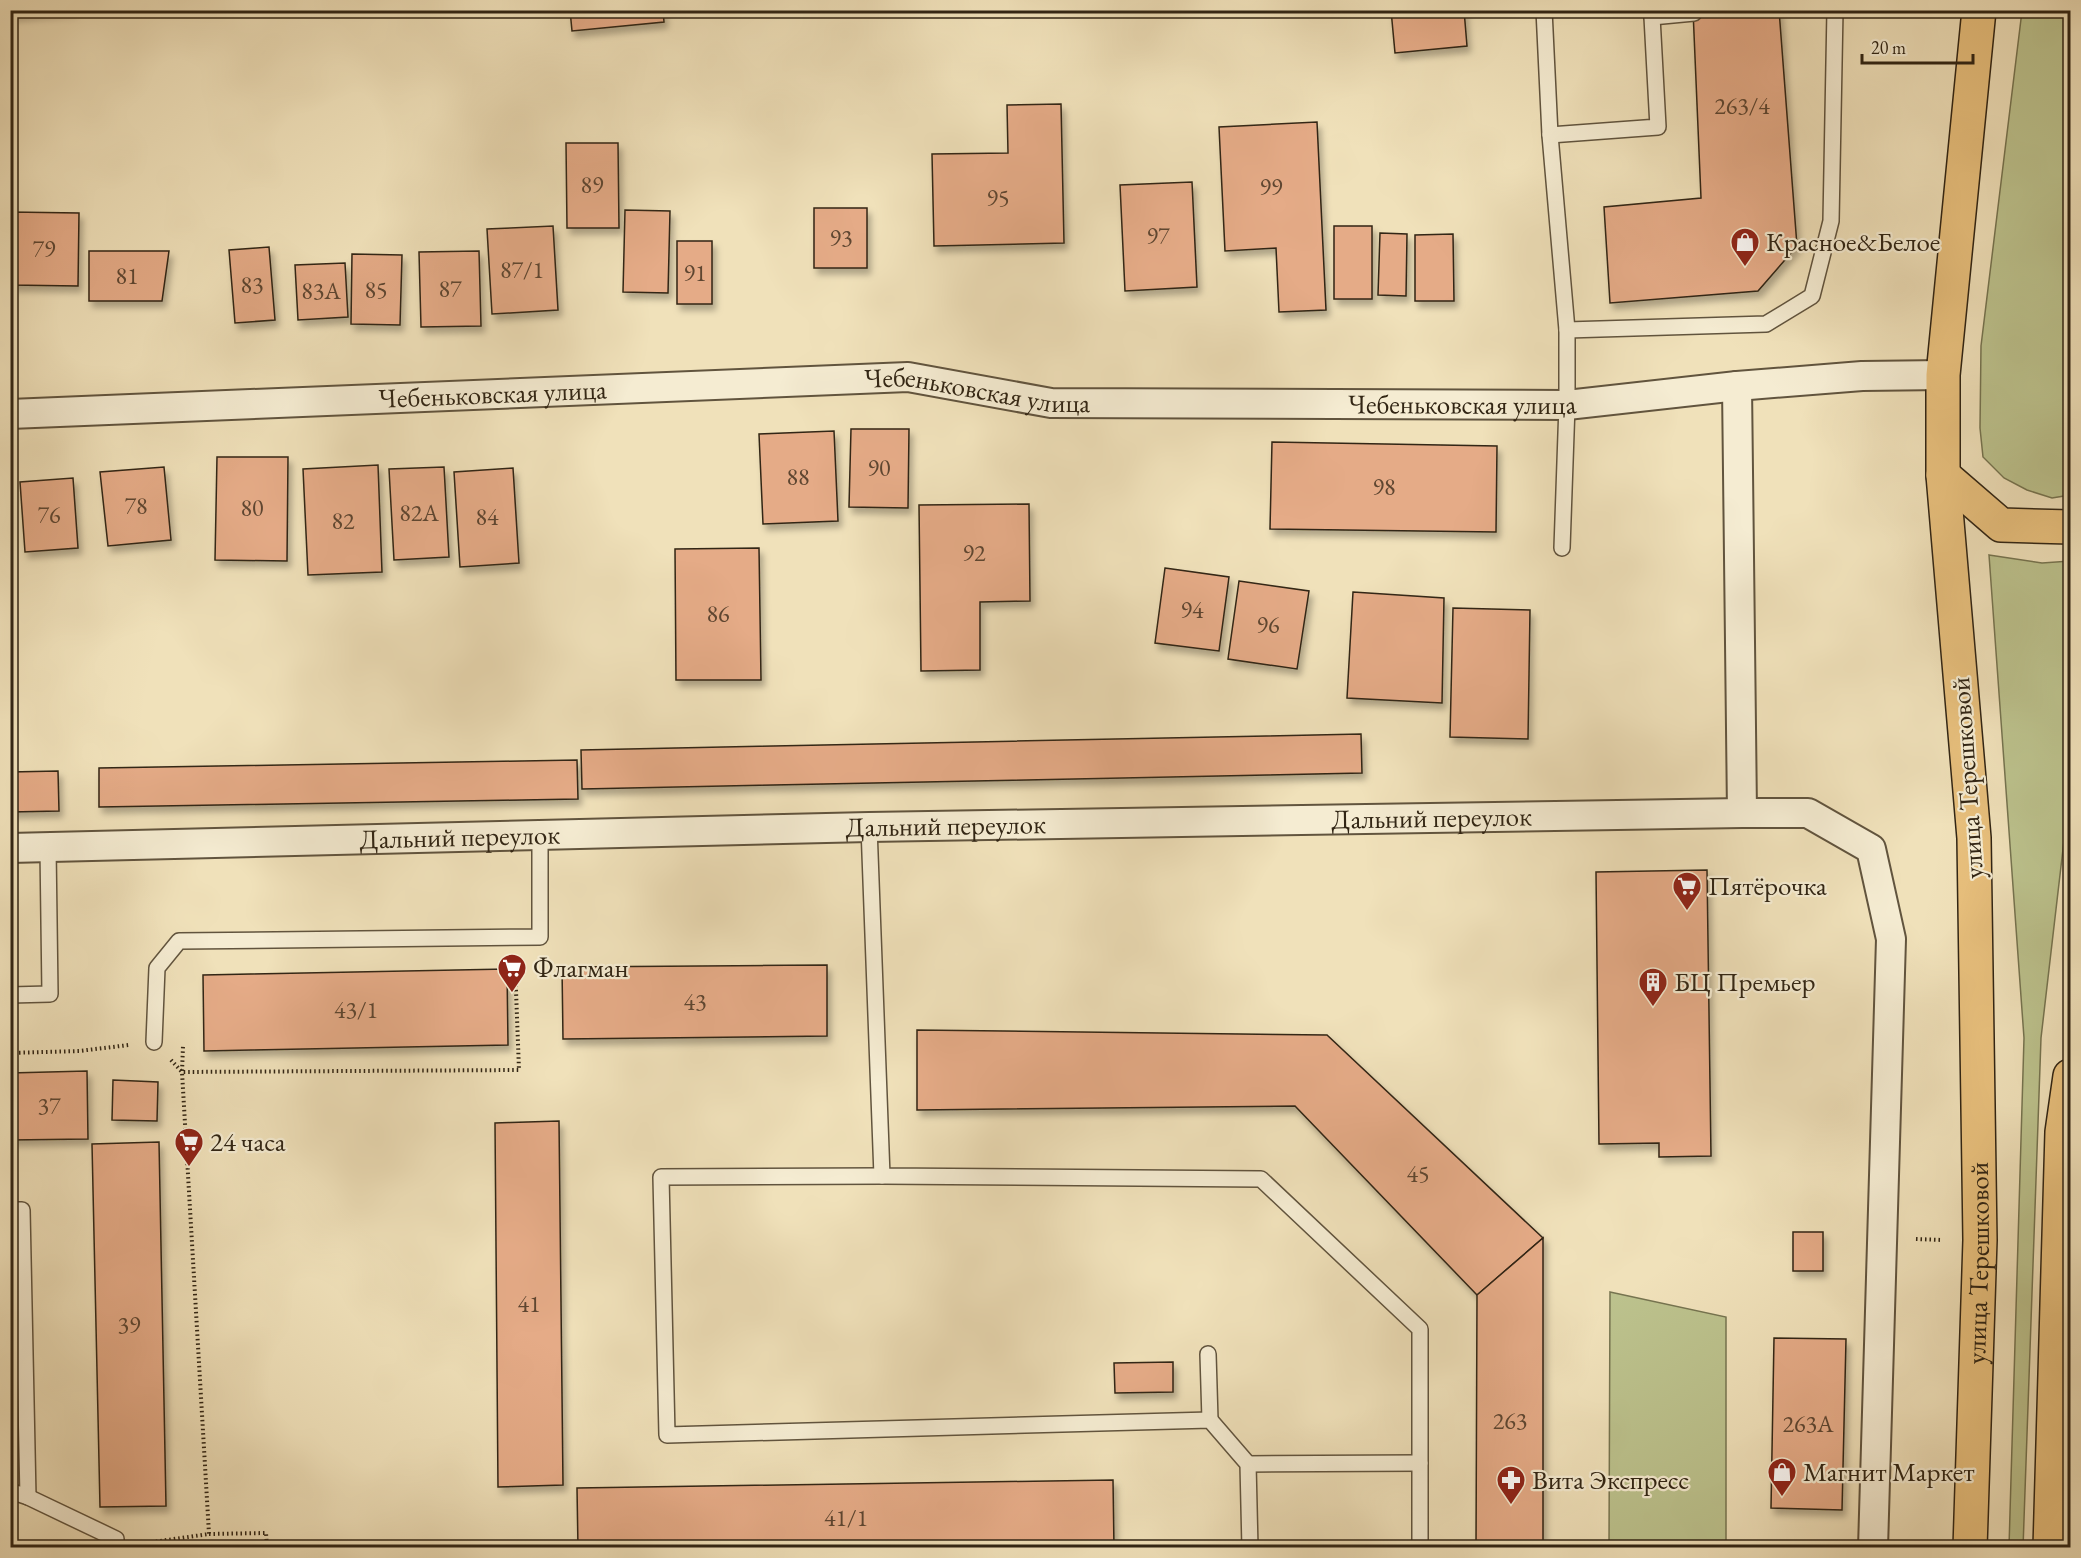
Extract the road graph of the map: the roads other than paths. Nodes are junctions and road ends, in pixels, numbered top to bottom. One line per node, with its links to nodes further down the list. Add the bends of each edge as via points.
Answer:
1 (1544, 10): 6 (lane)
2 (1836, 10): 7 (lane, via 1831,221 1812,296 1766,324)
3 (1979, 10): 8 (main road, улица Терешковой)
4 (1694, 13): 5 (lane)
5 (1652, 14): 6 (lane, via 1658,127)
6 (1550, 135): 7 (lane)
7 (1567, 330): 10 (lane)
8 (1943, 375): 9 (street, Чебеньковская улица, via 1862,376); 12 (main road, улица Терешковой)
9 (1737, 386): 10 (street, Чебеньковская улица); 15 (street)
10 (1567, 405): 11 (street, Чебеньковская улица, via 1051,404 908,378); 14 (lane)
11 (10, 414)
12 (1943, 475): 13 (main road, via 2001,525); 35 (main road, улица Терешковой, via 1974,838 1980,1240)
13 (2070, 527)
14 (1562, 548)
15 (1742, 813): 16 (street, Дальний переулок); 34 (street, Дальний переулок, via 1808,813 1870,849 1891,939)
16 (869, 827): 17 (street, Дальний переулок); 23 (lane)
17 (540, 836): 19 (street, Дальний переулок); 21 (lane, via 540,937 179,941 158,968)
18 (10, 848): 19 (street, Дальний переулок)
19 (48, 848): 20 (lane, via 50,994)
20 (10, 995)
21 (154, 1042)
22 (2070, 1076): 36 (main road, via 2062,1132)
23 (882, 1176): 26 (lane, via 661,1177 667,1435); 27 (lane, via 1261,1179 1419,1329)
24 (10, 1210): 30 (lane, via 22,1210)
25 (1208, 1353): 26 (lane)
26 (1210, 1420): 28 (lane)
27 (1420, 1462): 28 (lane); 33 (lane)
28 (1248, 1464): 32 (lane)
29 (10, 1491): 30 (lane)
30 (28, 1497): 31 (lane, via 116,1539)
31 (116, 1548)
32 (1250, 1548)
33 (1420, 1548)
34 (1873, 1548)
35 (1970, 1548)
36 (2050, 1548)

